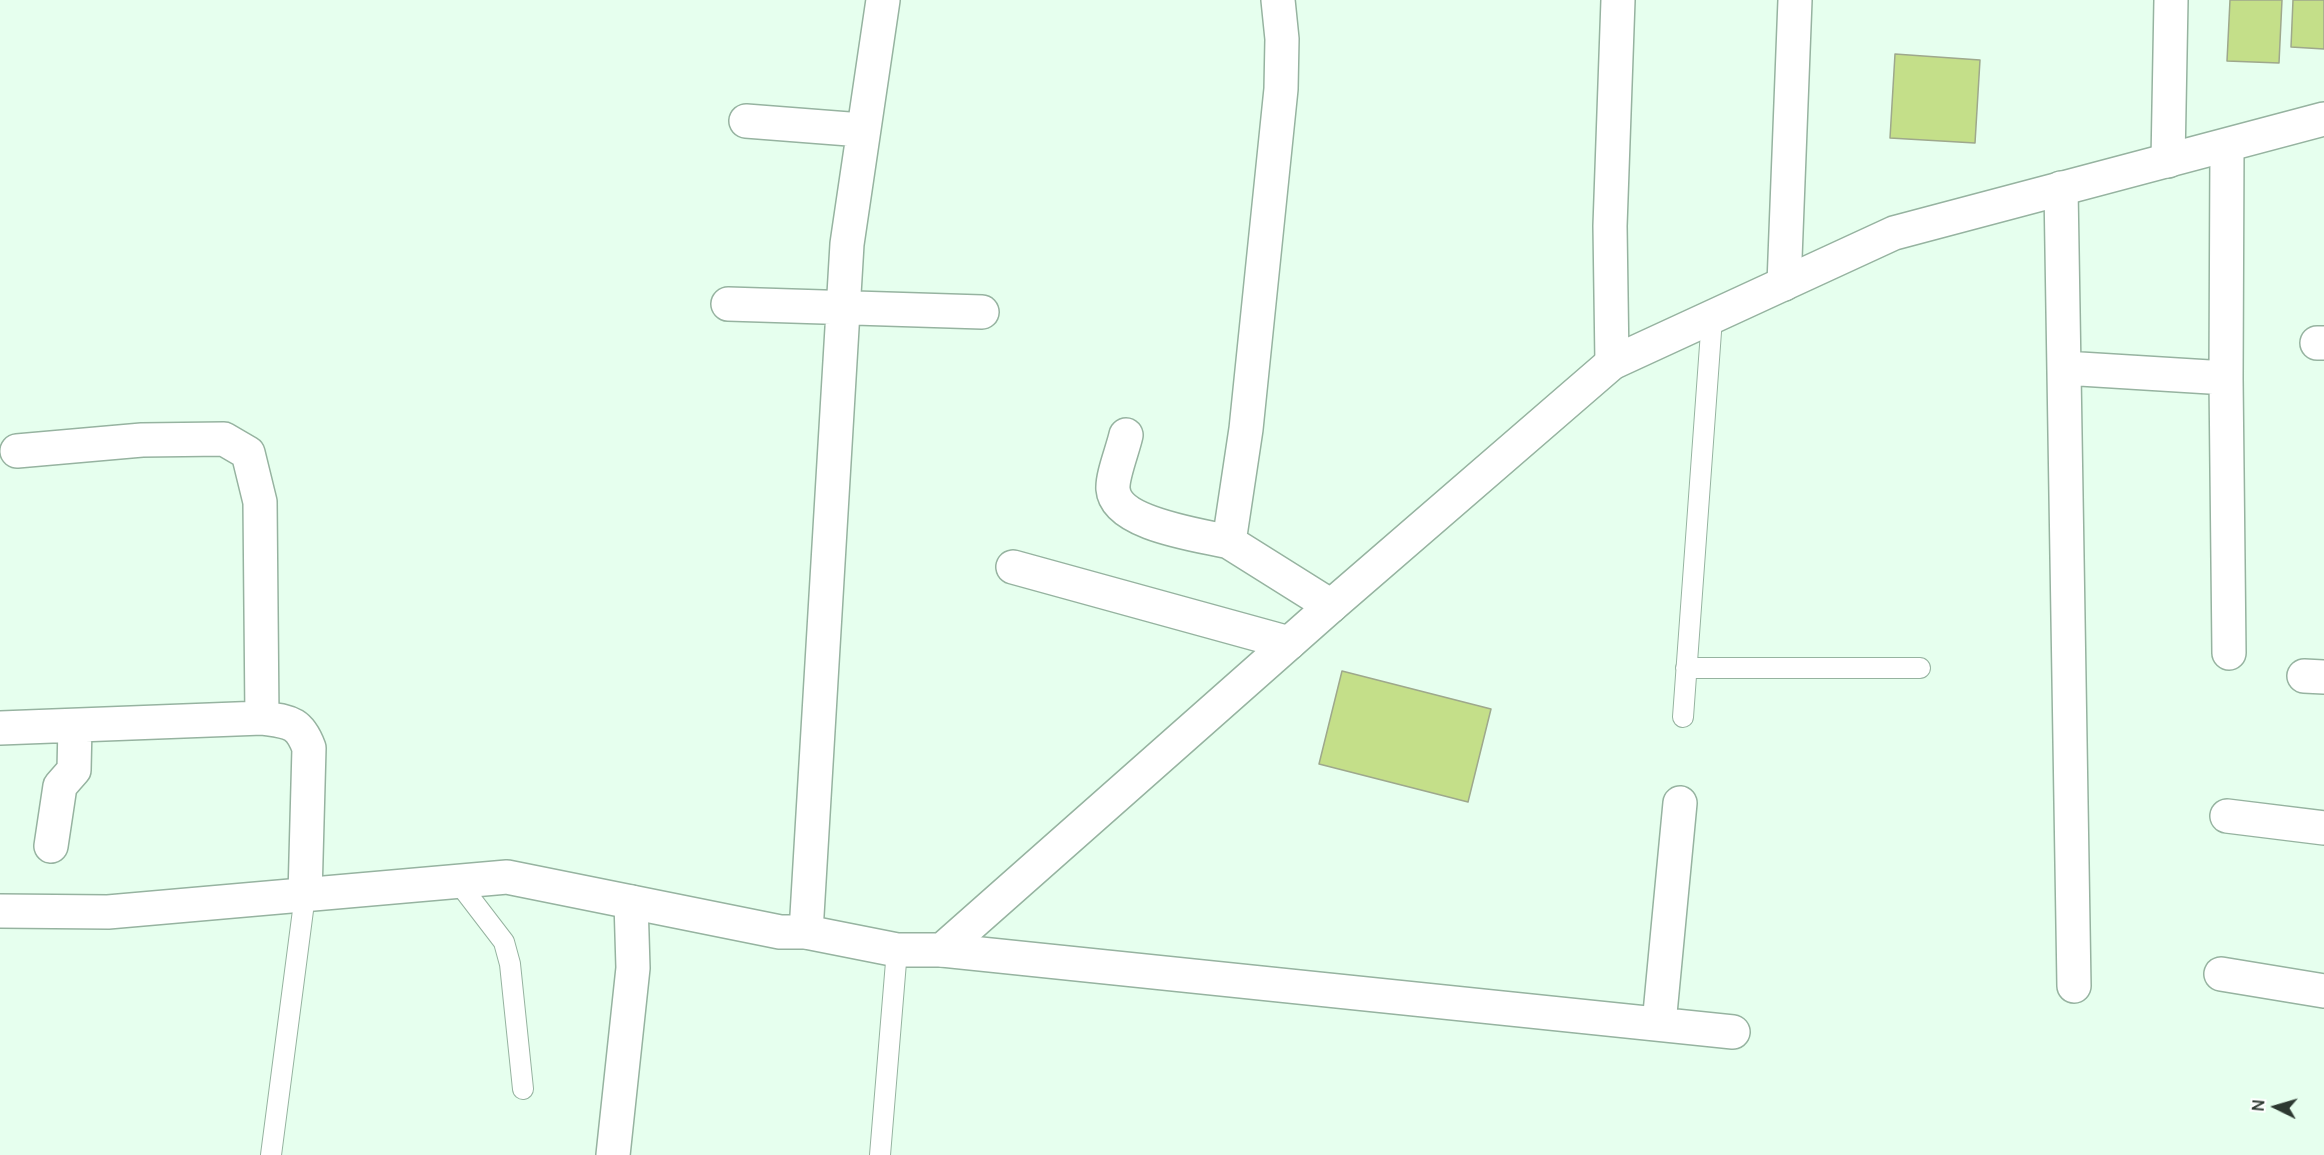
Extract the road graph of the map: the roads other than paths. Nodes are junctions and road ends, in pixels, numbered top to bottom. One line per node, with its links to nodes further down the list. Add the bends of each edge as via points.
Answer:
1 (883, 0): 8 (street)
2 (1278, 0): 22 (street, via 1281,89 1246,429)
3 (1618, 0): 17 (street, via 1610,226)
4 (1794, 0): 12 (street)
5 (2171, 0): 10 (street)
6 (2324, 119): 9 (street)
7 (746, 121): 8 (street)
8 (862, 130): 14 (street)
9 (2227, 147): 10 (street); 19 (street)
10 (2168, 161): 11 (street)
11 (2061, 188): 12 (street, via 1894,233); 18 (street)
12 (1784, 284): 16 (street)
13 (728, 304): 14 (street)
14 (843, 306): 15 (street); 41 (street)
15 (982, 312)
16 (1712, 318): 17 (street); 27 (lane)
17 (1612, 363): 24 (street)
18 (2064, 368): 19 (street); 45 (street)
19 (2226, 378): 26 (street)
20 (1126, 435): 22 (street, via 1113,489 1121,508 1141,519)
21 (17, 451): 30 (street, via 142,440 224,439 248,453 260,502)
22 (1229, 542): 24 (street)
23 (1013, 567): 25 (street)
24 (1331, 606): 25 (street)
25 (1288, 643): 43 (street)
26 (2229, 653)
27 (1686, 668): 28 (lane); 29 (lane)
28 (1920, 668)
29 (1683, 717)
30 (262, 718): 31 (street); 38 (street, via 291,722 303,731 309,748)
31 (75, 726): 32 (street); 36 (street, via 74,770 60,786)
32 (0, 728)
33 (1680, 802): 47 (street)
34 (2227, 816): 35 (street)
35 (2324, 828)
36 (51, 846)
37 (458, 882): 38 (street); 39 (street, via 507,878); 49 (lane, via 504,942 510,964)
38 (305, 895): 40 (street, via 108,912); 50 (lane)
39 (631, 902): 41 (street, via 780,932); 51 (street, via 633,968)
40 (0, 911)
41 (806, 933): 42 (street)
42 (897, 950): 43 (street); 52 (lane)
43 (942, 950): 47 (street)
44 (2221, 974): 46 (street)
45 (2074, 986)
46 (2324, 991)
47 (1659, 1024): 48 (street)
48 (1733, 1032)
49 (523, 1089)
50 (271, 1155)
51 (613, 1155)
52 (879, 1155)

